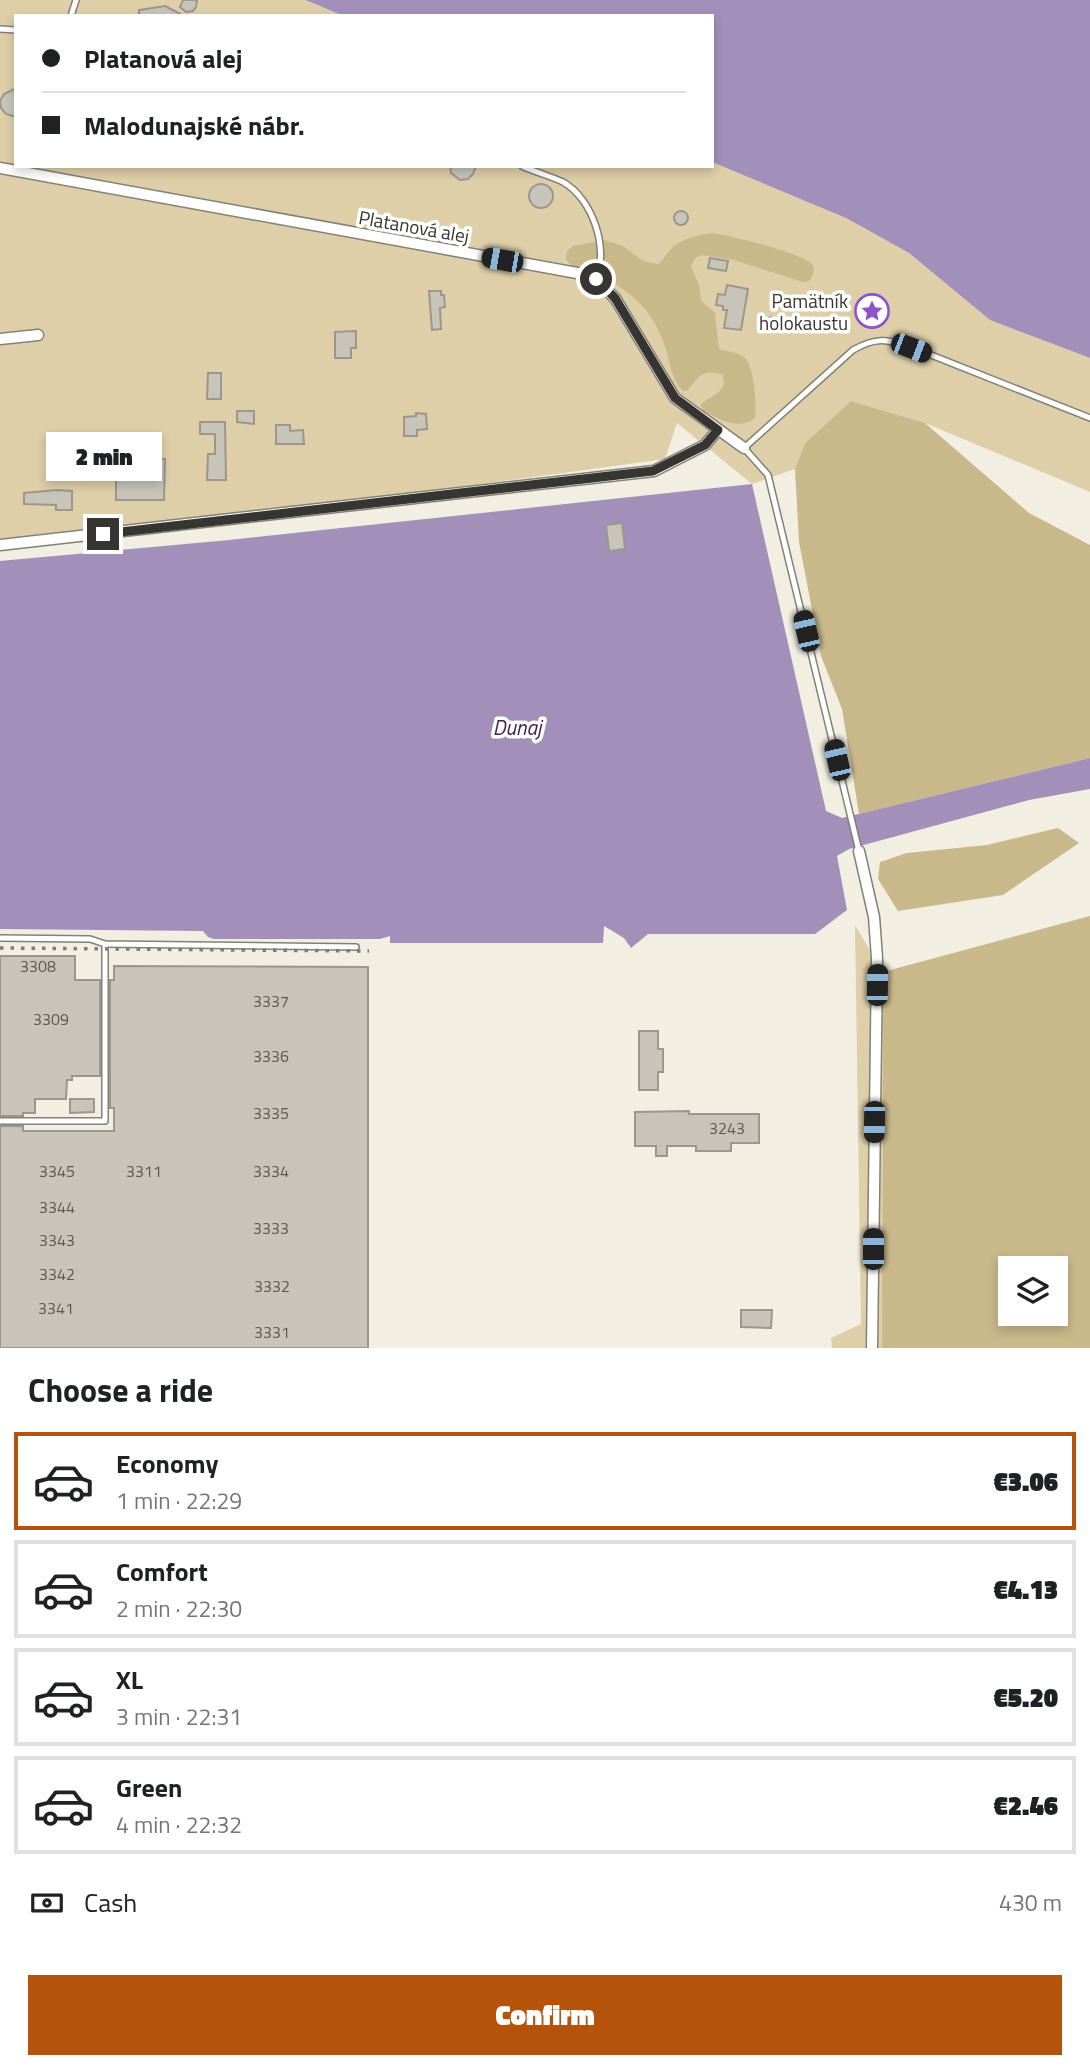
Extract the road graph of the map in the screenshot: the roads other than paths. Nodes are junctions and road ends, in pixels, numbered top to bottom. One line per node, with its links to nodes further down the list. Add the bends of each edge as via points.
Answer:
1 (0, 168): 3 (street, Platanová alej)
2 (527, 168): 4 (lane, via 564,183 588,209 598,234 601,261)
3 (34, 170): 4 (street, Platanová alej)
4 (596, 279): 8 (street, via 615,298 675,398)
5 (38, 335): 6 (street)
6 (0, 339)
7 (1090, 418): 9 (lane, via 911,348 868,341)
8 (718, 430): 9 (street); 10 (street, via 705,445 653,471)
9 (744, 448): 11 (lane, via 768,475)
10 (0, 545)
11 (859, 851): 16 (street, via 874,917 877,958)
12 (0, 938): 13 (lane, via 90,939)
13 (105, 944): 14 (lane); 15 (lane, via 105,1121)
14 (356, 947)
15 (0, 1121)
16 (872, 1348)

